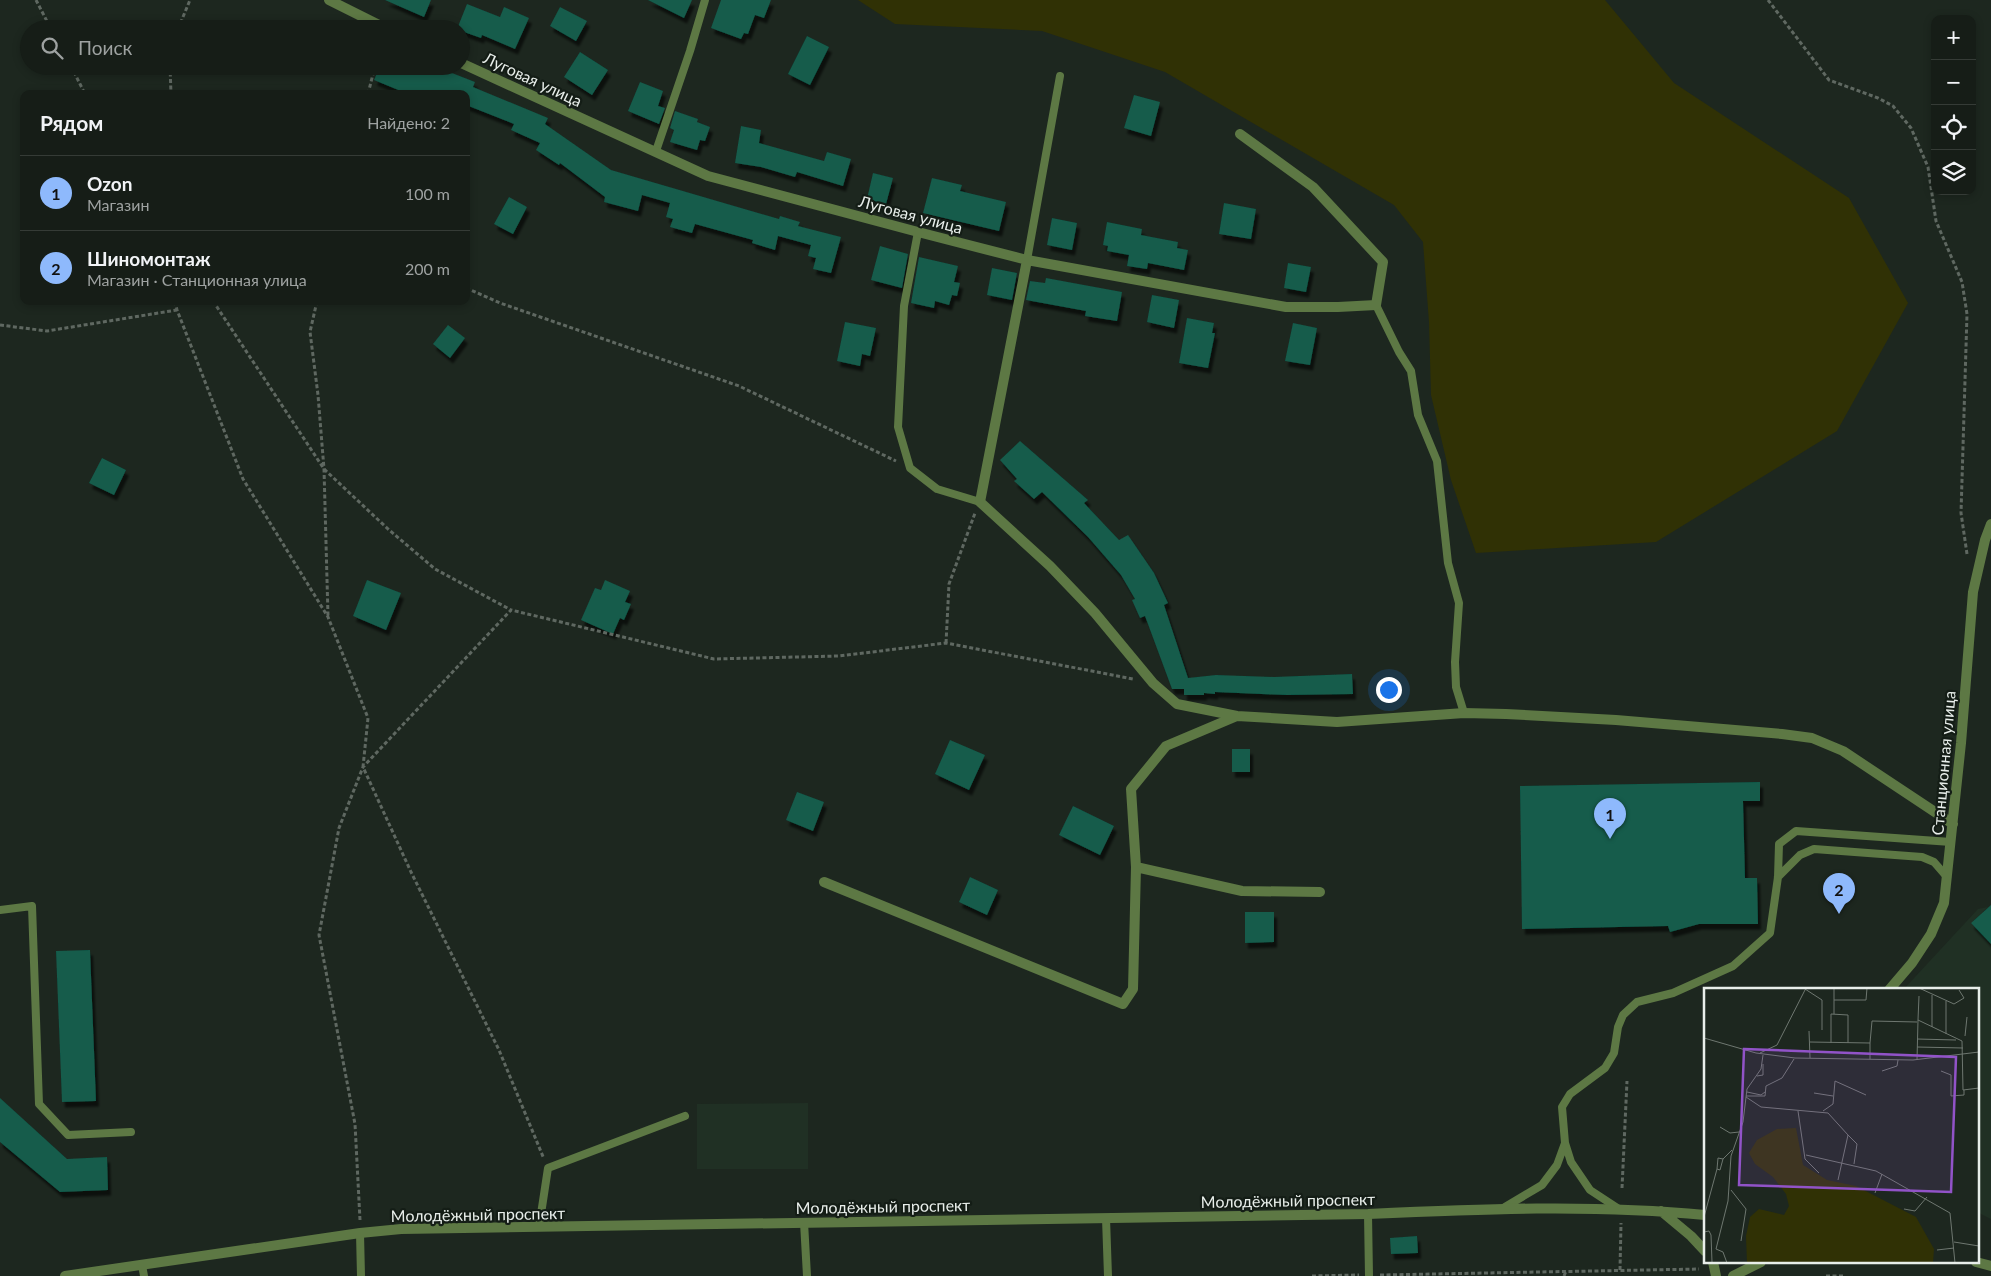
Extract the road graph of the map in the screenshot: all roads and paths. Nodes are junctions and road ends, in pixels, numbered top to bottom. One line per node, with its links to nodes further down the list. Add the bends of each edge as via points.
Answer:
1 (36, 0): 6 (path)
2 (190, 0): 7 (path)
3 (329, 0): 8 (street)
4 (705, 0): 18 (lane)
5 (1768, 0): 32 (path, via 1829,80 1893,106 1911,128 1928,167 1936,221 1962,282 1966,314 1960,513)
6 (46, 20)
7 (182, 20)
8 (368, 20)
9 (470, 67): 18 (street, Луговая улица)
10 (76, 75): 14 (path)
11 (170, 75): 15 (path)
12 (373, 75): 16 (path)
13 (1060, 76): 20 (lane)
14 (83, 90)
15 (171, 90)
16 (369, 90)
17 (1240, 134): 25 (street, via 1313,187 1383,262)
18 (656, 152): 19 (street, Луговая улица, via 708,176)
19 (918, 232): 20 (street, Луговая улица); 28 (lane, via 904,306 898,427)
20 (1027, 260): 25 (street, Луговая улица, via 1286,307); 30 (street)
21 (470, 290): 28 (path, via 740,386)
22 (176, 305): 26 (path)
23 (216, 305): 29 (path)
24 (316, 305): 29 (path, via 310,332)
25 (1376, 305): 37 (lane, via 1411,371 1418,415 1437,461 1448,564 1459,603 1456,687)
26 (177, 310): 27 (path, via 47,331); 34 (path, via 243,479)
27 (0, 325)
28 (910, 468): 30 (lane, via 937,489)
29 (324, 469): 33 (path, via 435,569); 34 (path)
30 (980, 502): 35 (path, via 949,584); 36 (street, via 1050,566)
31 (1991, 524): 40 (street, Станционная улица, via 1973,592)
32 (1968, 557)
33 (511, 610): 35 (path, via 714,659 839,656); 39 (path)
34 (328, 617): 39 (path, via 368,718)
35 (946, 643): 36 (path)
36 (1154, 683): 38 (street, via 1177,704)
37 (1464, 713): 38 (street, via 1336,722); 40 (street, via 1616,720 1812,738 1843,751)
38 (1237, 716): 42 (street, via 1166,746 1131,789)
39 (363, 767): 53 (path, via 499,1050); 63 (path, via 339,828 319,935 355,1124)
40 (1953, 824): 41 (street, Станционная улица)
41 (1950, 842): 43 (lane, via 1796,831 1779,844); 44 (street, Станционная улица)
42 (1136, 867): 45 (street, via 1133,989 1122,1004); 46 (street, via 1242,891)
43 (1778, 876): 44 (lane, via 1800,855 1814,849 1922,856 1934,862); 52 (lane, via 1770,934 1732,966 1673,993 1637,1002 1623,1015 1614,1053 1605,1068 1570,1094 1562,1106)
44 (1947, 877): 48 (street, Станционная улица, via 1944,903 1931,934)
45 (824, 882)
46 (1320, 892)
47 (0, 910): 51 (lane, via 32,906 39,1104 68,1135)
48 (1891, 988)
49 (1627, 1081): 54 (path)
50 (685, 1116): 53 (lane)
51 (131, 1132)
52 (1565, 1143): 55 (lane, via 1557,1165 1542,1185); 58 (lane, via 1571,1162 1590,1190)
53 (548, 1168): 62 (lane)
54 (1622, 1188)
55 (1504, 1208): 57 (street, Молодёжный проспект); 58 (street, Молодёжный проспект)
56 (1661, 1211): 58 (street, Молодёжный проспект); 59 (street, Молодёжный проспект); 64 (street)
57 (1368, 1214): 60 (street, Молодёжный проспект); 78 (lane)
58 (1621, 1215): 70 (path)
59 (1704, 1215)
60 (1106, 1218): 61 (street, Молодёжный проспект); 76 (lane)
61 (804, 1222): 62 (street, Молодёжный проспект); 75 (lane)
62 (539, 1227): 63 (street, Молодёжный проспект, via 401,1229)
63 (360, 1233): 67 (street, Молодёжный проспект); 74 (lane)
64 (1704, 1250)
65 (1978, 1263): 68 (street)
66 (1757, 1264): 80 (street)
67 (142, 1265): 72 (street, Молодёжный проспект); 73 (lane)
68 (1991, 1266)
69 (1699, 1269): 70 (path)
70 (1620, 1270): 71 (path)
71 (1566, 1271): 78 (path); 79 (path)
72 (65, 1276)
73 (144, 1276)
74 (361, 1276)
75 (807, 1276)
76 (1108, 1276)
77 (1312, 1276): 78 (path)
78 (1369, 1276)
79 (1564, 1276)
80 (1733, 1276)
81 (1826, 1276): 82 (path)
82 (1845, 1276)

